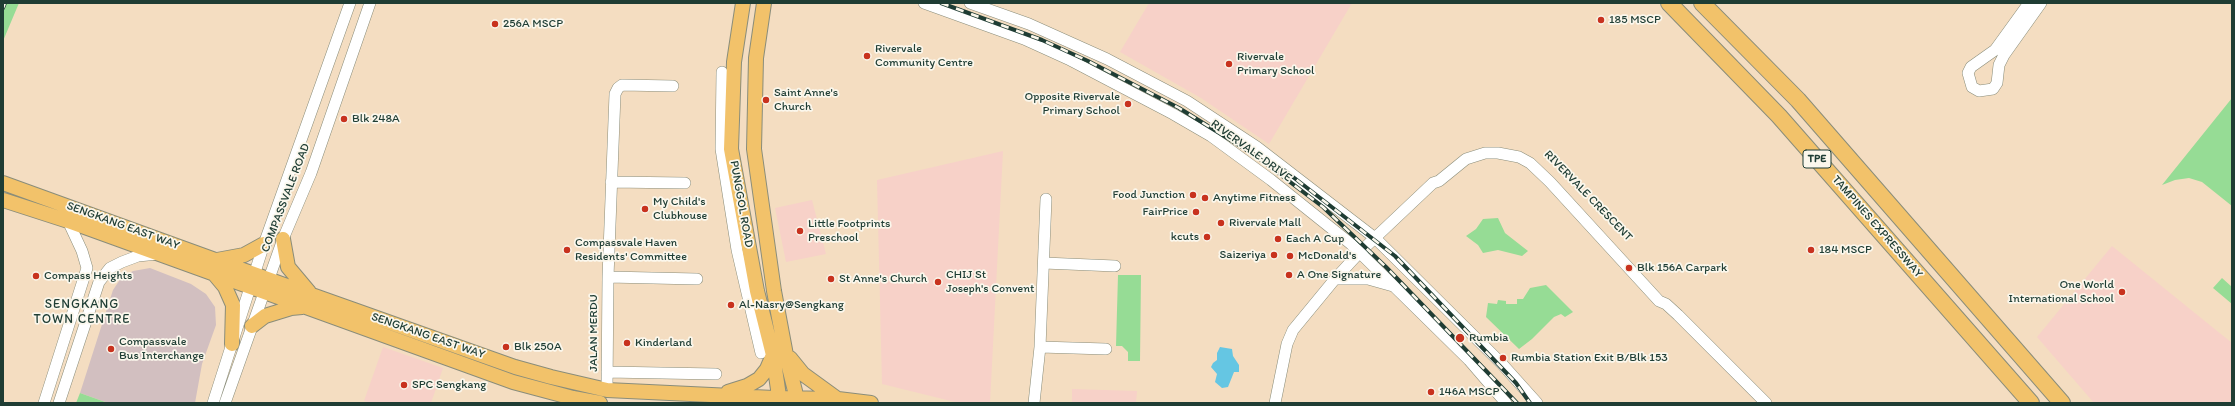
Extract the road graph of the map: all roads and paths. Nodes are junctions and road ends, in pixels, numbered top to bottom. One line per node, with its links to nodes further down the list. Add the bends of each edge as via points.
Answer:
1 (350, 3): 22 (street, COMPASSVALE ROAD)
2 (370, 3): 21 (street, COMPASSVALE ROAD, via 310,173)
3 (743, 3): 12 (main road, PUNGGOL ROAD)
4 (764, 3): 40 (main road, PUNGGOL ROAD, via 756,58 754,149 768,249)
5 (924, 3): 23 (street, RIVERVALE DRIVE, via 1024,39 1173,114 1211,136 1245,161)
6 (970, 3): 20 (street, RIVERVALE DRIVE, via 1070,41 1187,101 1257,147)
7 (1669, 3): 59 (highway, TAMPINES EXPRESSWAY / TPE, via 1779,116)
8 (1702, 3): 60 (highway, TAMPINES EXPRESSWAY / TPE, via 1798,100)
9 (2029, 3): 10 (street, via 1995,50 1971,67 1968,73 1972,87 1979,91 1993,89 2004,55)
10 (2041, 3)
11 (722, 72): 12 (street)
12 (728, 84): 40 (main road, PUNGGOL ROAD, via 726,149 743,249 760,325)
13 (673, 86): 14 (street, JALAN MERDU, via 622,85 618,88 615,94)
14 (611, 182): 16 (street); 29 (street, JALAN MERDU)
15 (3, 183): 25 (main road, SENGKANG EAST WAY)
16 (685, 183)
17 (1046, 199): 26 (street)
18 (3, 200): 19 (main road, SENGKANG EAST WAY)
19 (68, 221): 24 (main road, SENGKANG EAST WAY); 48 (street, via 87,268)
20 (1375, 238): 23 (street, RIVERVALE CRESCENT); 57 (street, RIVERVALE DRIVE, via 1502,364); 58 (street, RIVERVALE CRESCENT, via 1433,183 1436,176 1449,163 1475,149 1508,147 1529,155 1572,195 1665,297 1666,304)
21 (283, 239): 33 (street, COMPASSVALE ROAD); 35 (main road, via 288,267)
22 (264, 244): 25 (main road, via 244,255); 32 (street, COMPASSVALE ROAD)
23 (1360, 252): 31 (street, RIVERVALE CRESCENT); 34 (street, RIVERVALE DRIVE)
24 (159, 254): 28 (main road, SENGKANG EAST WAY); 49 (street, via 138,256 122,262 110,268 99,282)
25 (217, 260): 32 (main road, SENGKANG EAST WAY)
26 (1044, 264): 27 (street); 38 (street)
27 (1115, 266)
28 (214, 274): 32 (main road, SENGKANG EAST WAY); 37 (main road, via 225,287 233,305)
29 (608, 277): 30 (street); 41 (street, JALAN MERDU)
30 (697, 278)
31 (1335, 279): 34 (street, via 1368,279); 55 (street, RIVERVALE CRESCENT, via 1293,330 1287,344)
32 (252, 280): 33 (main road, SENGKANG EAST WAY); 37 (street, COMPASSVALE ROAD)
33 (266, 286): 35 (main road, SENGKANG EAST WAY); 36 (street, COMPASSVALE ROAD)
34 (1396, 286): 56 (street, RIVERVALE DRIVE, via 1469,360)
35 (311, 301): 36 (main road, via 265,316); 43 (main road, SENGKANG EAST WAY, via 515,367); 52 (main road, SENGKANG EAST WAY, via 513,382)
36 (252, 326): 51 (street, COMPASSVALE ROAD)
37 (232, 344): 50 (street, COMPASSVALE ROAD)
38 (1040, 347): 39 (street); 54 (street)
39 (1106, 349)
40 (773, 354): 44 (main road, via 767,369 759,379 747,386); 45 (main road); 46 (main road, PUNGGOL ROAD); 47 (main road, PUNGGOL ROAD)
41 (607, 372): 42 (street); 43 (street, JALAN MERDU)
42 (716, 374)
43 (607, 390): 44 (main road, SENGKANG EAST WAY)
44 (718, 394): 46 (main road, SENGKANG EAST WAY)
45 (838, 399): 47 (main road, SENGKANG EAST WAY); 53 (main road, SENGKANG EAST WAY)
46 (780, 401): 47 (main road, SENGKANG EAST WAY)
47 (798, 401)
48 (44, 403)
49 (59, 403)
50 (213, 403)
51 (226, 403)
52 (600, 403)
53 (871, 403)
54 (1034, 403)
55 (1275, 403)
56 (1506, 403)
57 (1537, 403)
58 (1766, 403)
59 (2031, 403)
60 (2062, 403)

